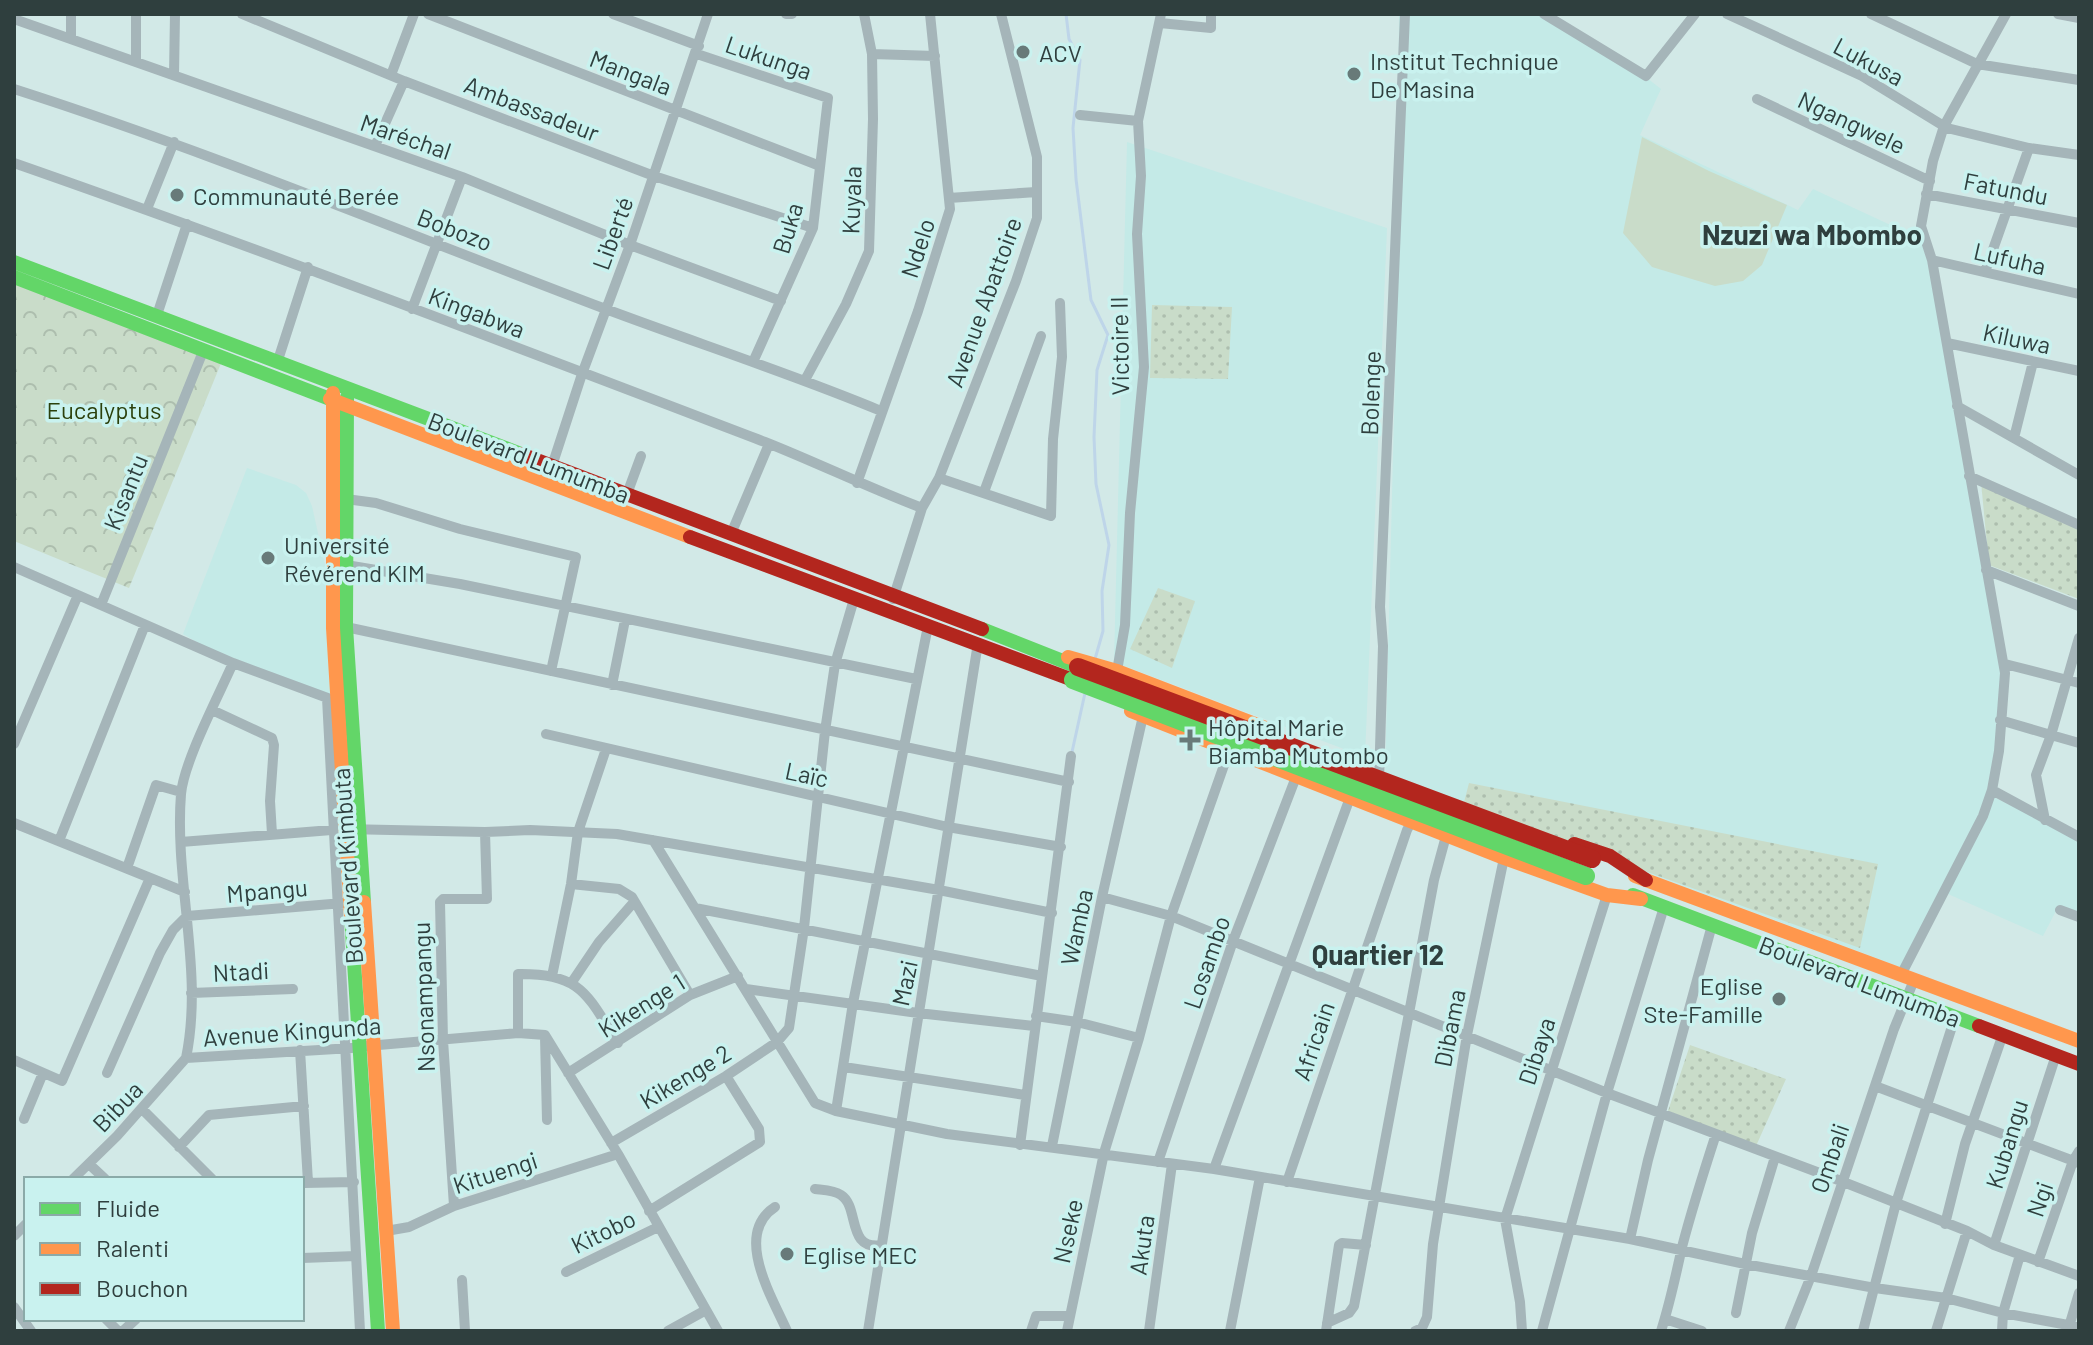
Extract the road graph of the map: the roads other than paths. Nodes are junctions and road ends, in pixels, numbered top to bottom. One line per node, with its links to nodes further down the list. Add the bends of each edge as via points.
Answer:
1 (71, 14): 23 (street)
2 (136, 14): 27 (street)
3 (175, 14): 29 (street)
4 (242, 14): 30 (street, Ambassadeur)
5 (414, 14): 30 (street)
6 (428, 14): 36 (street, Mangala)
7 (613, 14): 24 (street, Lukunga)
8 (708, 14): 24 (street, Liberté)
9 (864, 14): 25 (street, Kuyala)
10 (930, 14): 26 (street, Ndelo)
11 (1001, 14): 49 (street, Avenue Abattoire, via 1037,157)
12 (1211, 14): 20 (street, Victoire II, via 1211,28)
13 (1405, 14): 136 (street, Bolenge, via 1380,607)
14 (1544, 14): 15 (street, via 1646,76)
15 (1695, 14)
16 (1727, 14): 39 (street, Lukusa, via 1862,76)
17 (1871, 14): 28 (street)
18 (2006, 14): 28 (street, Ombali)
19 (2058, 14): 21 (street)
20 (1160, 18): 38 (street, Victoire II)
21 (2079, 18)
22 (14, 19): 23 (street, Maréchal)
23 (71, 38): 27 (street, Maréchal)
24 (698, 50): 34 (street, Lukunga); 36 (street, Liberté)
25 (872, 54): 26 (street); 78 (street, Kuyala, via 869,251)
26 (935, 56): 51 (street, Ndelo)
27 (136, 62): 29 (street, Maréchal)
28 (1977, 64): 31 (street); 39 (street, Ombali)
29 (174, 75): 41 (street, Maréchal)
30 (391, 75): 32 (street, Ambassadeur)
31 (2079, 80)
32 (404, 81): 41 (street); 46 (street, Ambassadeur)
33 (14, 89): 40 (street, Bobozo)
34 (828, 98): 45 (street, Buka)
35 (1757, 99): 48 (street, Ngangwele)
36 (676, 112): 45 (street, Mangala); 46 (street, Liberté)
37 (1080, 115): 38 (street)
38 (1138, 121): 116 (street, Victoire II, via 1144,367 1125,625)
39 (1945, 127): 42 (street, Lukusa); 48 (street, Ombali)
40 (174, 142): 53 (street); 57 (street, Bobozo)
41 (375, 146): 47 (street, Maréchal)
42 (2029, 148): 43 (street, Lukusa); 52 (street)
43 (2079, 155)
44 (14, 163): 53 (street, Kingabwa)
45 (820, 166): 56 (street, Buka)
46 (654, 176): 56 (street, Ambassadeur); 58 (street, Liberté)
47 (462, 177): 57 (street); 58 (street, Maréchal)
48 (1930, 181): 50 (street, Ombali)
49 (1036, 192): 51 (street); 88 (street, Avenue Abattoire, via 1037,218 1016,281)
50 (1926, 194): 52 (street, Fatundu); 59 (street, Ombali, via 1921,226)
51 (949, 198): 81 (street, Ndelo, via 918,311)
52 (2010, 208): 54 (street, Fatundu); 62 (street)
53 (147, 209): 55 (street, Kingabwa)
54 (2079, 223)
55 (187, 224): 61 (street, Kingabwa); 69 (street)
56 (813, 228): 65 (street, Buka)
57 (436, 243): 67 (street); 68 (street, Bobozo)
58 (630, 245): 65 (street, Maréchal); 68 (street, Liberté)
59 (1932, 260): 62 (street, Lufuha); 71 (street, Ombali)
60 (14, 262): 69 (main road, Boulevard Lumumba)
61 (308, 267): 67 (street, Kingabwa); 73 (street)
62 (1985, 272): 64 (street, Lufuha)
63 (14, 277): 72 (main road, Boulevard Lumumba)
64 (2079, 294)
65 (781, 301): 74 (street, Buka)
66 (1060, 303): 90 (street, via 1063,349 1051,516)
67 (412, 309): 77 (street, Kingabwa)
68 (605, 309): 74 (street, Bobozo); 77 (street, Liberté)
69 (157, 315): 73 (main road, Boulevard Lumumba)
70 (1041, 336): 90 (street)
71 (1947, 343): 75 (street, Kiluwa); 80 (street, Ombali)
72 (204, 349): 79 (main road, Boulevard Lumumba, via 238,365); 102 (street, Kisantu)
73 (278, 360): 79 (main road, Boulevard Lumumba)
74 (753, 362): 78 (street, Bobozo)
75 (2033, 362): 76 (street, Kiluwa); 82 (street)
76 (2079, 371)
77 (582, 374): 83 (street, Kingabwa); 85 (street, Liberté)
78 (805, 380): 81 (street, Bobozo)
79 (340, 395): 85 (main road, Boulevard Lumumba); 92 (main road, Boulevard Kimbuta); 100 (main road, Boulevard Lumumba); 121 (main road, Boulevard Kimbuta, via 333,628)
80 (1957, 406): 82 (street); 87 (street, Ombali)
81 (881, 411): 89 (street, Ndelo)
82 (2014, 438): 86 (street)
83 (769, 444): 89 (street, Kingabwa); 95 (street)
84 (641, 456): 91 (street)
85 (552, 466): 91 (main road, Boulevard Lumumba)
86 (2079, 475)
87 (1969, 476): 94 (street); 98 (street, Ombali)
88 (939, 478): 90 (street); 93 (street, Avenue Abattoire)
89 (857, 483): 93 (street, Kingabwa)
90 (984, 492)
91 (627, 494): 95 (main road, Boulevard Lumumba)
92 (346, 499): 96 (main road, Boulevard Kimbuta); 103 (street, via 576,557)
93 (922, 508): 101 (street, Avenue Abattoire)
94 (2079, 525)
95 (731, 534): 101 (main road, Boulevard Lumumba)
96 (346, 565): 103 (street); 108 (main road, Boulevard Kimbuta)
97 (14, 567): 99 (street)
98 (1986, 570): 104 (street); 114 (street, Ombali)
99 (78, 595): 102 (street); 129 (street)
100 (854, 599): 101 (main road, Boulevard Lumumba); 113 (street)
101 (892, 603): 107 (main road, Boulevard Lumumba); 111 (main road, Boulevard Lumumba)
102 (101, 605): 106 (street)
103 (566, 605): 105 (street); 115 (street)
104 (2079, 606)
105 (625, 620): 113 (street); 120 (street)
106 (145, 625): 112 (street); 157 (street)
107 (928, 626): 110 (main road, Boulevard Lumumba); 117 (street, Mazi)
108 (346, 627): 115 (street); 121 (main road, Boulevard Kimbuta)
109 (2079, 638): 118 (street)
110 (978, 643): 111 (main road, Boulevard Lumumba); 134 (street, Mazi)
111 (1040, 660): 116 (main road)
112 (233, 663): 121 (street); 122 (street)
113 (835, 664): 117 (street); 125 (street)
114 (2005, 664): 118 (street); 124 (street, Ombali)
115 (551, 671): 120 (street)
116 (1089, 675): 123 (main road); 135 (main road); 167 (main road, bridge)
117 (916, 679): 130 (street, Mazi)
118 (2066, 679): 119 (street); 127 (street)
119 (2079, 683)
120 (612, 685): 125 (street)
121 (338, 700): 150 (main road, Boulevard Kimbuta)
122 (212, 710): 141 (street); 153 (street, via 272,738)
123 (1143, 716): 132 (main road); 170 (street, Wamba)
124 (2000, 720): 127 (street); 139 (street, Ombali)
125 (825, 731): 130 (street); 142 (street)
126 (546, 734): 131 (street, Laïc)
127 (2051, 735): 128 (street); 146 (street, via 2036,775)
128 (2079, 743)
129 (14, 744)
130 (903, 747): 134 (street); 145 (street, Mazi)
131 (606, 749): 142 (street, Laïc); 152 (street)
132 (1229, 751): 137 (main road); 178 (street)
133 (1071, 756): 138 (street)
134 (960, 759): 138 (street); 149 (street, Mazi)
135 (1361, 765): 136 (main road); 143 (street)
136 (1380, 773): 140 (main road); 144 (street, Bolenge)
137 (1296, 777): 143 (main road); 182 (street, Losambo)
138 (1069, 782): 159 (street)
139 (1992, 790): 146 (street); 189 (street, Ombali)
140 (1426, 791): 148 (street, Africain); 167 (main road, via 1610,856)
141 (181, 792): 158 (street); 161 (street, via 156,785)
142 (817, 797): 145 (street, Laïc); 162 (street)
143 (1350, 798): 144 (main road); 185 (street)
144 (1376, 808): 148 (main road)
145 (892, 812): 149 (street, Laïc); 164 (street, Mazi)
146 (2045, 820): 155 (street)
147 (14, 823): 157 (street)
148 (1412, 823): 154 (main road); 193 (street, Africain)
149 (948, 827): 159 (street, Laïc); 166 (street, Mazi)
150 (347, 830): 151 (street); 153 (street); 172 (main road, Boulevard Kimbuta); 213 (main road, Boulevard Kimbuta)
151 (485, 832): 152 (street); 209 (street, Nsonampangu, via 487,898 440,902)
152 (578, 832): 156 (street); 165 (street)
153 (272, 834): 158 (street)
154 (1446, 836): 160 (main road); 199 (street)
155 (2079, 837)
156 (653, 840): 162 (street); 174 (street)
157 (59, 841): 161 (street)
158 (181, 842): 168 (street)
159 (1061, 847): 176 (street)
160 (1504, 858): 169 (main road); 207 (street, Dibama)
161 (127, 868): 163 (street)
162 (810, 868): 164 (street); 181 (street)
163 (150, 878): 168 (street); 221 (street, via 62,1081)
164 (879, 880): 166 (street); 183 (street, Mazi)
165 (571, 884): 171 (street, via 619,889); 186 (street)
166 (939, 890): 176 (street); 184 (street, Mazi)
167 (1644, 890): 169 (main road); 173 (main road, Boulevard Lumumba); 189 (main road, Boulevard Lumumba)
168 (185, 892): 177 (street)
169 (1607, 895): 220 (street, Dibaya)
170 (1102, 897): 178 (street); 203 (street, Wamba)
171 (634, 902): 190 (street); 195 (street)
172 (343, 903): 177 (street, Mpangu); 213 (main road, Boulevard Kimbuta)
173 (1664, 907): 180 (main road, Boulevard Lumumba); 227 (street)
174 (695, 908): 181 (street); 187 (street)
175 (2060, 910): 179 (street)
176 (1052, 913): 188 (street)
177 (187, 916): 194 (street); 222 (street, via 160,953)
178 (1171, 916): 182 (street); 208 (street)
179 (2079, 917)
180 (1712, 925): 197 (main road, Boulevard Lumumba); 233 (street)
181 (804, 928): 183 (street); 196 (street)
182 (1233, 941): 185 (street); 248 (street, Losambo)
183 (866, 942): 184 (street); 198 (street, Mazi)
184 (930, 956): 188 (street); 200 (street, Mazi)
185 (1291, 965): 193 (street); 251 (street)
186 (552, 976): 190 (street); 204 (street, via 518,974)
187 (738, 976): 192 (street); 195 (street, Kikenge 1)
188 (1042, 976): 202 (street)
189 (1908, 978): 197 (street, Ombali); 210 (main road, Boulevard Lumumba)
190 (572, 982): 212 (street)
191 (293, 989): 194 (street, Ntadi)
192 (746, 989): 196 (street); 211 (street)
193 (1352, 990): 199 (street); 259 (street, Africain)
194 (191, 993): 216 (street)
195 (690, 995): 212 (street, Kikenge 1)
196 (795, 995): 198 (street); 211 (street, via 789,1028)
197 (1906, 998): 201 (main road, Boulevard Lumumba); 226 (street, Ombali)
198 (853, 1003): 200 (street); 219 (street, Mazi)
199 (1408, 1011): 207 (street); 261 (street)
200 (918, 1013): 202 (street); 225 (street, Mazi)
201 (1955, 1017): 205 (main road, Boulevard Lumumba); 229 (street)
202 (1035, 1021): 203 (street); 228 (street)
203 (1077, 1022): 208 (street); 242 (street, Wamba)
204 (518, 1033): 206 (street, Avenue Kingunda); 209 (street, Avenue Kingunda)
205 (2003, 1034): 215 (main road, Boulevard Lumumba); 237 (street, Kubangu)
206 (545, 1035): 223 (street); 235 (street)
207 (1467, 1035): 220 (street); 265 (street, Dibama)
208 (1139, 1038): 244 (street)
209 (443, 1040): 213 (street, Avenue Kingunda); 263 (street, Nsonampangu)
210 (2079, 1041)
211 (777, 1042): 224 (street, Kikenge 2); 232 (street, via 815,1103)
212 (618, 1043): 223 (street, Kikenge 1)
213 (359, 1047): 214 (street, Avenue Kingunda); 258 (street); 270 (main road, Boulevard Kimbuta); 300 (main road, Boulevard Kimbuta)
214 (300, 1050): 216 (street, Avenue Kingunda); 230 (street)
215 (2056, 1055): 218 (main road, Boulevard Lumumba); 240 (street, Kubangu)
216 (186, 1058): 231 (street, Bibua)
217 (14, 1060): 221 (street)
218 (2079, 1064)
219 (844, 1067): 225 (street); 232 (street, Mazi)
220 (1551, 1068): 227 (street); 267 (street, Dibaya)
221 (43, 1073): 234 (street)
222 (107, 1073)
223 (568, 1073): 239 (street)
224 (726, 1076): 239 (street, Kikenge 2); 266 (street, via 759,1129 760,1142)
225 (907, 1077): 228 (street); 236 (street, Mazi)
226 (1875, 1086): 229 (street); 256 (street, Ombali)
227 (1607, 1093): 233 (street); 271 (street)
228 (1025, 1095): 241 (street)
229 (1927, 1104): 237 (street); 262 (street)
230 (304, 1106): 243 (street, via 209,1115); 257 (street)
231 (142, 1109): 243 (street); 249 (street, Bibua)
232 (836, 1111): 236 (street)
233 (1662, 1113): 238 (street); 273 (street)
234 (24, 1119)
235 (547, 1120)
236 (900, 1123): 241 (street); 274 (street, Mazi)
237 (1972, 1123): 240 (street); 268 (street, Kubangu)
238 (1716, 1134): 246 (street); 277 (street)
239 (611, 1143): 245 (street)
240 (2028, 1143): 247 (street); 276 (street, Kubangu)
241 (1020, 1145): 242 (street)
242 (1052, 1146): 244 (street)
243 (179, 1147): 254 (street)
244 (1104, 1153): 248 (street); 294 (street, Nseke)
245 (618, 1154): 263 (street, Kituengi); 266 (street)
246 (1775, 1157): 256 (street); 282 (street)
247 (2077, 1158): 281 (street, Ngi)
248 (1158, 1162): 250 (street)
249 (89, 1164): 252 (street, Bibua); 253 (street)
250 (1172, 1164): 251 (street); 309 (street, Akuta)
251 (1214, 1169): 255 (street)
252 (75, 1177)
253 (103, 1177)
254 (210, 1177)
255 (1260, 1177): 259 (street); 310 (street)
256 (1841, 1181): 262 (street); 284 (street, Ombali)
257 (305, 1182): 258 (street)
258 (354, 1182): 279 (street)
259 (1287, 1182): 261 (street)
260 (815, 1189): 274 (street, via 841,1195 863,1242)
261 (1374, 1198): 265 (street); 275 (street)
262 (1896, 1203): 268 (street); 287 (street)
263 (454, 1206): 270 (street, Kituengi, via 409,1227)
264 (775, 1207): 305 (street, via 758,1225 757,1250)
265 (1439, 1207): 267 (street); 311 (street, Dibama, via 1427,1317)
266 (649, 1211): 269 (street)
267 (1505, 1219): 271 (street); 312 (street)
268 (1945, 1224): 272 (street)
269 (658, 1227): 283 (street, Kitobo); 291 (street)
270 (386, 1231): 301 (main road, Boulevard Kimbuta)
271 (1569, 1231): 273 (street); 313 (street)
272 (1967, 1231): 276 (street); 289 (street)
273 (1630, 1239): 277 (street)
274 (882, 1245): 306 (street, Mazi)
275 (1366, 1245): 296 (street, via 1352,1310); 296 (street, via 1339,1245)
276 (1994, 1245): 278 (street)
277 (1681, 1252): 282 (street); 295 (street)
278 (2020, 1255): 281 (street); 293 (street)
279 (356, 1256): 280 (street); 299 (street)
280 (304, 1258)
281 (2038, 1262): 285 (street)
282 (1745, 1264): 284 (street); 292 (street)
283 (566, 1272)
284 (1811, 1276): 287 (street); 316 (street, Ombali)
285 (2079, 1276)
286 (462, 1280): 302 (street)
287 (1875, 1288): 289 (street); 317 (street)
288 (2079, 1293): 297 (street)
289 (1946, 1298): 293 (street); 318 (street)
290 (14, 1307): 298 (street)
291 (706, 1310): 303 (street); 304 (street)
292 (1736, 1313)
293 (2003, 1313): 297 (street); 319 (street)
294 (1070, 1316): 307 (street, via 1036,1316); 308 (street, Nseke)
295 (1665, 1319): 314 (street); 315 (street)
296 (1326, 1327)
297 (2072, 1328)
298 (31, 1331)
299 (360, 1331)
300 (378, 1331)
301 (393, 1331)
302 (465, 1331)
303 (668, 1331)
304 (718, 1331)
305 (787, 1331)
306 (868, 1331)
307 (1031, 1331)
308 (1067, 1331)
309 (1149, 1331)
310 (1230, 1331)
311 (1415, 1331)
312 (1522, 1331)
313 (1542, 1331)
314 (1661, 1331)
315 (1702, 1331)
316 (1789, 1331)
317 (1863, 1331)
318 (1936, 1331)
319 (2002, 1331)

